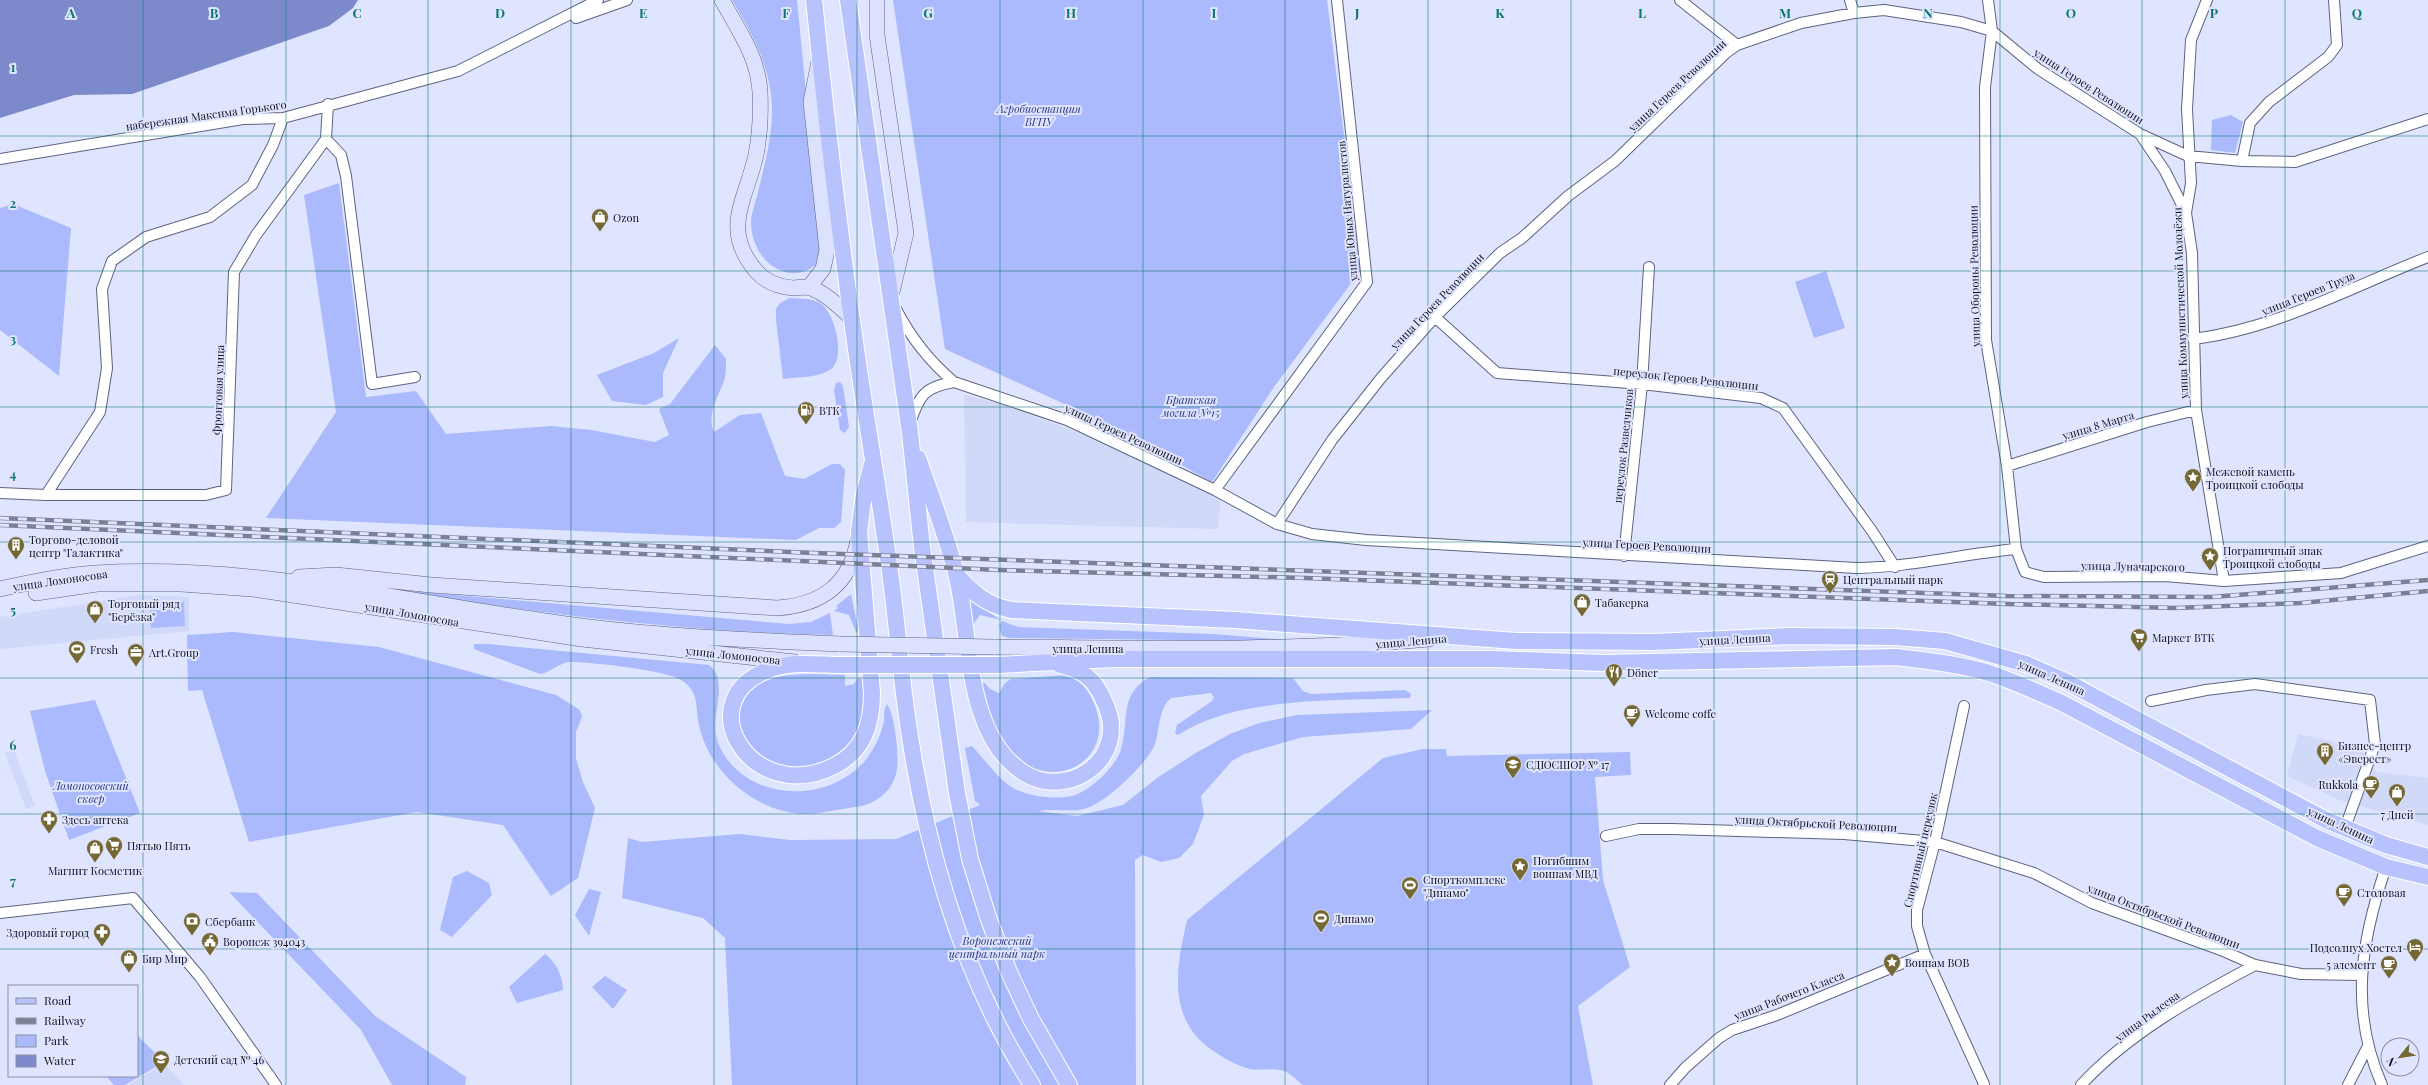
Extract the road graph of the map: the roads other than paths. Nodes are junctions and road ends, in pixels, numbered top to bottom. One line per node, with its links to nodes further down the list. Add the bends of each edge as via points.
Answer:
1 (598, 0): 14 (street, набережная Максима Горького)
2 (627, 0): 14 (street, набережная Максима Горького)
3 (722, 0): 29 (main road, via 747,42 756,67 760,90 760,126 755,156 737,218 738,236 751,265 769,281 793,288)
4 (814, 0): 17 (main road)
5 (848, 0): 30 (main road)
6 (877, 0): 30 (main road, via 877,35 906,233)
7 (1337, 0): 41 (street, улица Юных Натуралистов, via 1367,282)
8 (1680, 0): 16 (street)
9 (1850, 0): 13 (street)
10 (1988, 0): 15 (street, улица Обороны Революции)
11 (2207, 0): 23 (street, улица Коммунистической Молодёжи, via 2192,40 2187,109)
12 (2334, 0): 25 (street, via 2337,45 2328,57 2269,102 2250,123)
13 (1854, 14): 15 (street, улица Героев Революции, via 1884,10 1961,22); 16 (street, улица Героев Революции, via 1801,23)
14 (545, 28): 18 (street, набережная Максима Горького, via 458,71)
15 (1992, 31): 21 (street, улица Героев Революции, via 2038,69); 40 (street, улица Обороны Революции, via 1985,87 1986,340)
16 (1737, 45): 31 (street, улица Героев Революции, via 1615,161 1568,196 1522,238 1500,253)
17 (820, 58): 29 (main road, via 811,102 827,250 823,269); 32 (main road)
18 (328, 104): 19 (street, набережная Максима Горького); 22 (street)
19 (283, 118): 24 (street, набережная Максима Горького, via 243,119); 43 (street, via 274,145 252,185 210,217 146,237 112,261 102,289 107,368 100,412)
20 (2428, 119): 25 (street, улица Героев Революции, via 2295,162)
21 (2140, 134): 23 (street, улица Героев Революции); 26 (street, via 2165,171)
22 (326, 139): 34 (street, via 341,155 346,176 372,384); 43 (street, Фронтовая улица, via 256,235 234,272 226,490 206,494)
23 (2188, 156): 25 (street, улица Героев Революции); 26 (street, улица Коммунистической Молодёжи, via 2191,183)
24 (0, 159)
25 (2242, 161)
26 (2186, 213): 33 (street, улица Коммунистической Молодёжи, via 2192,253)
27 (2428, 257): 33 (street, улица Героев Труда, via 2265,323 2222,336)
28 (1649, 267): 36 (street, переулок Разведчиков)
29 (808, 287): 32 (main road, via 822,293)
30 (891, 297): 35 (street, via 917,345 933,365); 38 (main road)
31 (1435, 317): 36 (street, переулок Героев Революции, via 1497,373); 44 (street, улица Героев Революции, via 1381,378 1332,440)
32 (852, 318): 39 (main road)
33 (2193, 339): 37 (street, улица Коммунистической Молодёжи)
34 (416, 377)
35 (954, 382): 38 (street, via 936,385 924,392 917,404); 41 (street, улица Героев Революции, via 1067,420)
36 (1642, 384): 48 (street, переулок Разведчиков); 49 (street, переулок Героев Революции, via 1761,398 1783,408)
37 (2196, 410): 40 (street, улица 8 Марта, via 2147,422); 52 (street, улица Коммунистической Молодёжи)
38 (910, 430): 50 (main road); 77 (main road, via 922,547 957,793 970,859 1009,972 1031,1019)
39 (874, 460): 45 (main road, улица Ленина, via 864,494); 76 (main road, via 890,567 904,697 927,827 939,877 978,986)
40 (2007, 466): 47 (street, улица Обороны Революции)
41 (1215, 490): 44 (street, улица Героев Революции)
42 (0, 493): 43 (street, Фронтовая улица)
43 (46, 495)
44 (1277, 524): 48 (street, улица Героев Революции, via 1312,534 1366,540)
45 (859, 532): 51 (main road, via 849,570 839,584 810,602 789,607 431,585 336,575); 59 (main road, улица Ленина, via 872,693 871,718 864,737 853,753 839,763 808,775 783,773 752,761 739,746 732,729 732,710 737,696 755,677 772,668 786,665)
46 (2428, 546): 52 (street, улица Луначарского, via 2341,573)
47 (2016, 549): 49 (street, улица Героев Революции); 52 (street, улица Луначарского, via 2025,572 2044,577 2164,576)
48 (1624, 556): 49 (street, улица Героев Революции, via 1856,568)
49 (1894, 567)
50 (956, 574): 55 (main road, via 982,600 996,607 1011,610 1235,620); 58 (main road, via 973,679 988,729 997,747 1010,763 1025,774 1055,783 1072,780 1096,764 1105,753 1112,727 1110,713 1093,680 1078,669)
51 (264, 579): 53 (main road, улица Ломоносова, via 182,572 95,573); 55 (main road, улица Ленина, bridge, via 582,626 707,638 994,647 1230,648 1346,646)
52 (2224, 582)
53 (0, 589)
54 (0, 599): 59 (main road, улица Ломоносова, via 98,584 181,584 253,589 582,639)
55 (1456, 637): 56 (main road, улица Ленина)
56 (1516, 641): 57 (main road); 62 (main road, улица Ленина, via 1653,642 1790,636 1895,637 1945,641 2026,664 2066,681)
57 (1517, 659): 58 (main road, улица Ленина, via 1262,658); 66 (main road, улица Ленина, via 1604,663 1896,657 1988,673 2060,702 2317,838)
58 (1047, 662): 59 (main road, улица Ленина, bridge, via 998,665)
59 (824, 665)
60 (2151, 701): 62 (street, via 2255,684 2370,700 2375,744)
61 (1964, 706): 64 (street, Спортивный переулок)
62 (2345, 828): 65 (main road, улица Ленина, via 2386,845)
63 (1606, 836): 64 (street, улица Октябрьской Революции, via 1672,828 1844,834)
64 (1935, 842): 69 (street, Спортивный переулок, via 1917,910 1917,926); 70 (street, улица Октябрьской Революции, via 2034,873 2092,904 2221,950)
65 (2428, 857)
66 (2386, 867): 67 (main road, улица Ленина); 71 (street, via 2368,930)
67 (2428, 877)
68 (0, 913): 75 (street, via 133,898 200,977)
69 (1925, 954): 73 (street, улица Рабочего Класса, via 1777,1015 1732,1030 1685,1068); 74 (street, Спортивный переулок)
70 (2254, 965): 71 (street, улица Октябрьской Революции, via 2301,974); 78 (street, улица Рылеева, via 2181,1004 2095,1070)
71 (2361, 975): 72 (street)
72 (2368, 1046): 79 (street); 80 (street)
73 (1675, 1083)
74 (1984, 1084)
75 (276, 1085)
76 (1032, 1085)
77 (1069, 1085)
78 (2081, 1085)
79 (2348, 1085)
80 (2382, 1085)

